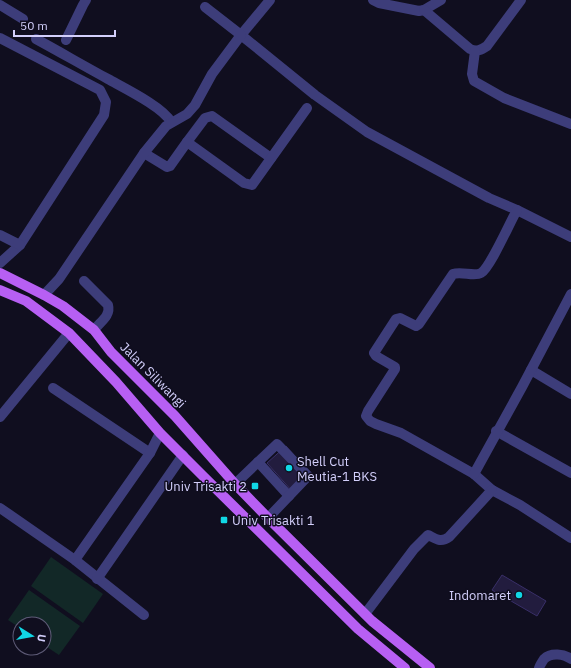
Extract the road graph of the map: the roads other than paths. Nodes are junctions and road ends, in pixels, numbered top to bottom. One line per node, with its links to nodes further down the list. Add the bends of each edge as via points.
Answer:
1 (86, 0): 13 (street)
2 (270, 0): 10 (street)
3 (372, 0): 8 (street, via 379,4)
4 (441, 0): 8 (street)
5 (521, 0): 14 (street, via 487,46)
6 (0, 5): 9 (street)
7 (205, 7): 10 (street)
8 (424, 10): 14 (street, via 470,49)
9 (23, 19)
10 (241, 35): 16 (street, via 212,74 195,105 187,114); 21 (street, via 315,95 367,132 489,198)
11 (0, 38): 24 (street, via 100,90 106,102 104,116)
12 (36, 39): 16 (street, via 140,97 163,112)
13 (66, 40)
14 (476, 51): 17 (street, via 472,74 474,81 504,98)
15 (307, 108): 20 (street)
16 (171, 122): 19 (street, via 161,130)
17 (571, 124)
18 (187, 142): 19 (street, via 167,167); 20 (street, via 205,118 212,116); 20 (street, via 249,185 252,185)
19 (144, 153): 30 (street, via 67,267)
20 (271, 158)
21 (517, 210): 23 (street); 43 (street, via 492,258 481,273 453,274 419,324 416,326 400,318 396,319 374,353 395,369 366,416 376,424 401,433)
22 (0, 235): 24 (street)
23 (571, 237)
24 (20, 246): 25 (street)
25 (0, 263)
26 (0, 273): 30 (main road, Jalan Siliwangi)
27 (84, 281): 31 (street, via 108,305 109,314)
28 (0, 290): 32 (main road, via 26,301)
29 (571, 294): 33 (street)
30 (44, 295): 31 (main road, Jalan Siliwangi)
31 (94, 330): 44 (main road, Jalan Siliwangi, via 111,352 176,416)
32 (69, 333): 36 (street); 38 (main road)
33 (530, 370): 35 (street); 37 (street)
34 (53, 388): 39 (street)
35 (571, 394)
36 (0, 417)
37 (496, 431): 42 (street); 43 (street)
38 (160, 433): 39 (street); 40 (main road)
39 (150, 452): 52 (street)
40 (183, 455): 46 (main road); 53 (street)
41 (258, 462): 44 (street); 47 (street); 47 (street, via 277,444 308,476)
42 (571, 473)
43 (474, 474): 45 (street)
44 (234, 484): 46 (main road); 49 (main road, Jalan Siliwangi)
45 (492, 490): 51 (street); 54 (street, via 445,540 441,541 428,534)
46 (222, 494): 50 (main road)
47 (289, 496): 49 (street)
48 (0, 508): 52 (street)
49 (268, 518): 50 (main road); 54 (main road, Jalan Siliwangi)
50 (256, 529): 57 (main road, via 358,629)
51 (571, 538)
52 (75, 560): 53 (street)
53 (97, 579): 55 (street)
54 (365, 614): 58 (main road, Jalan Siliwangi)
55 (144, 615)
56 (571, 659): 59 (street, via 565,655 555,654 544,659)
57 (403, 667)
58 (430, 668)
59 (539, 668)

